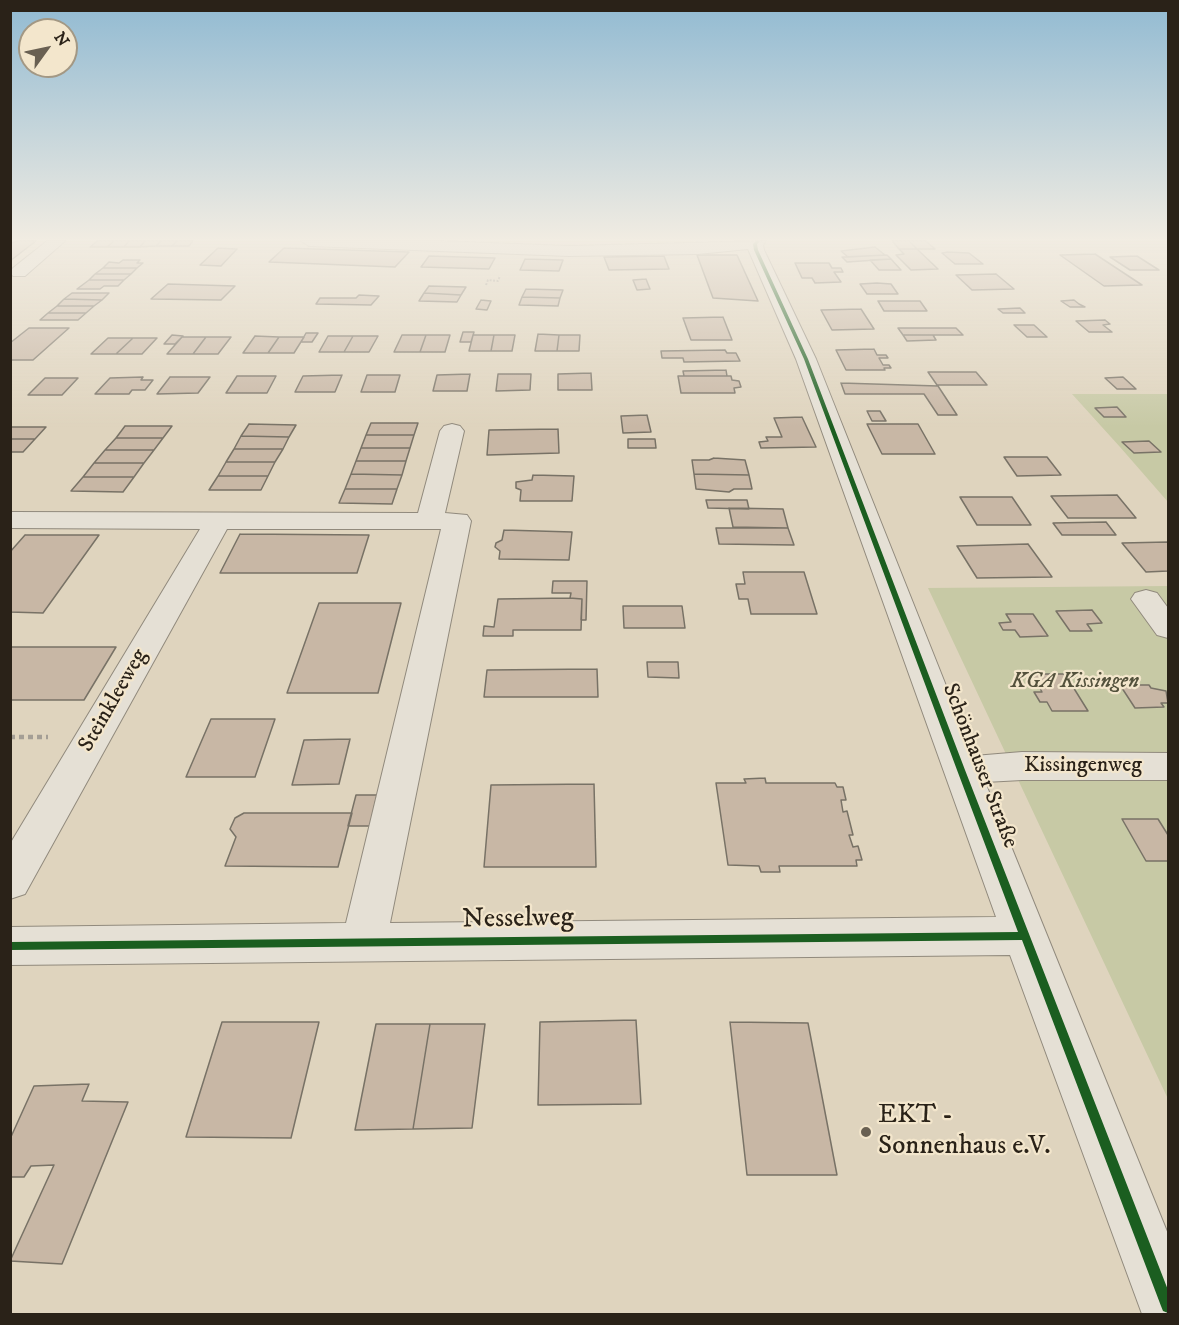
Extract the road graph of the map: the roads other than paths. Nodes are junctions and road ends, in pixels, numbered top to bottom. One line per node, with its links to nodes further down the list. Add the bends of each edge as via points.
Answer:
1 (782, 303): 9 (street, Schönhauser Straße)
2 (452, 431): 5 (street)
3 (10, 520): 4 (street)
4 (218, 521): 5 (street); 10 (street, Steinkleeweg)
5 (429, 521): 12 (street, via 457,521)
6 (1146, 599): 7 (street)
7 (1168, 628)
8 (1168, 766): 9 (street, Kissingenweg)
9 (961, 770): 11 (street, Schönhauser Straße)
10 (10, 882)
11 (1026, 936): 12 (street, Nesselweg); 14 (street, Schönhauser Straße)
12 (364, 942): 13 (street, Nesselweg)
13 (10, 946)
14 (1168, 1306)

